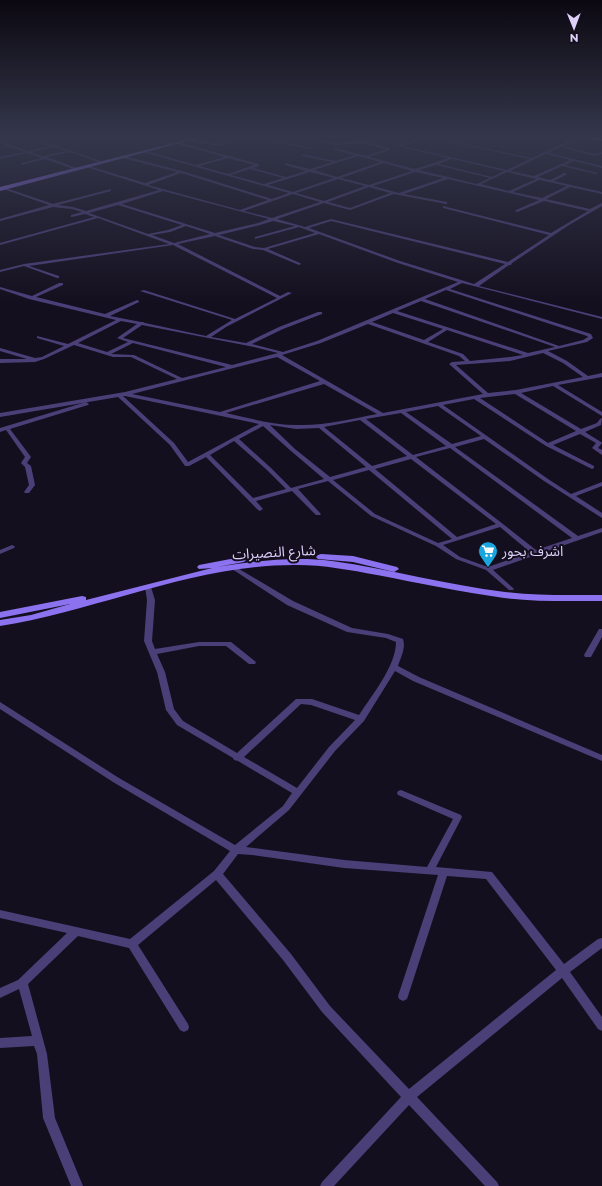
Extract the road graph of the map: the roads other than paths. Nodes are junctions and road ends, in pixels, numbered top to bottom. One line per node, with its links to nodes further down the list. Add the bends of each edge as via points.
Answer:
1 (17, 193): 19 (street)
2 (98, 193): 19 (street)
3 (152, 193): 17 (street)
4 (175, 193): 21 (street)
5 (250, 193): 14 (street)
6 (291, 193): 14 (street)
7 (293, 193): 16 (street)
8 (348, 193): 16 (street)
9 (393, 193): 16 (street, via 350,209)
10 (396, 193): 13 (street)
11 (515, 193): 15 (street)
12 (555, 193): 15 (street)
13 (400, 194): 34 (street)
14 (271, 200): 21 (street)
15 (542, 200): 20 (street); 22 (street)
16 (324, 202): 27 (street)
17 (118, 204): 23 (street); 28 (street)
18 (602, 204): 20 (street)
19 (54, 206): 23 (street, via 74,208); 26 (street)
20 (589, 210): 34 (street)
21 (240, 211): 27 (street)
22 (517, 211)
23 (88, 213): 24 (street); 25 (street)
24 (72, 216)
25 (97, 217): 32 (street); 36 (street)
26 (0, 220)
27 (274, 220): 29 (street); 33 (street)
28 (186, 225): 32 (street); 33 (street)
29 (299, 227): 30 (street); 35 (street)
30 (306, 228): 31 (street); 40 (street, via 332,220)
31 (319, 233): 38 (street); 44 (street)
32 (148, 234): 37 (street)
33 (216, 234): 37 (street); 38 (street, via 254,248)
34 (553, 235): 40 (street)
35 (256, 238)
36 (0, 244)
37 (174, 244): 41 (street); 52 (street)
38 (264, 249): 39 (street)
39 (299, 264)
40 (510, 264): 46 (street)
41 (24, 265): 42 (street); 43 (street)
42 (0, 271)
43 (57, 277)
44 (462, 282): 46 (street); 48 (street)
45 (62, 284): 51 (street)
46 (475, 286): 58 (street)
47 (0, 288): 51 (street)
48 (446, 289): 53 (street); 70 (street, via 589,335 591,338)
49 (142, 291): 60 (street)
50 (290, 293): 52 (street)
51 (31, 298): 57 (street)
52 (280, 298): 60 (street)
53 (422, 300): 55 (street); 70 (street)
54 (137, 301): 57 (street)
55 (394, 312): 61 (street); 63 (street)
56 (320, 313): 68 (street)
57 (107, 315): 59 (street)
58 (602, 318)
59 (122, 319): 62 (street); 69 (street)
60 (235, 320): 65 (street)
61 (368, 322): 67 (street); 74 (street)
62 (143, 323): 65 (street); 66 (street, via 119,338)
63 (446, 329): 67 (street); 75 (street)
64 (39, 337): 69 (street)
65 (207, 337): 68 (street)
66 (132, 342): 73 (street); 79 (street)
67 (424, 342): 78 (street, via 461,355)
68 (248, 344): 74 (street)
69 (72, 345): 73 (street); 76 (street)
70 (557, 346): 72 (street)
71 (0, 349): 76 (street)
72 (543, 351): 75 (street); 81 (street)
73 (107, 354): 82 (street, via 132,356)
74 (280, 354): 79 (street); 83 (street)
75 (526, 354): 78 (street, via 510,359)
76 (35, 360): 77 (street)
77 (0, 361)
78 (468, 362): 87 (street, via 452,364)
79 (230, 366): 82 (street)
80 (602, 375): 81 (street)
81 (587, 378): 84 (street)
82 (180, 379): 86 (street)
83 (324, 382): 92 (street); 95 (street)
84 (554, 385): 85 (street); 93 (street)
85 (516, 392): 87 (street); 102 (street)
86 (122, 394): 88 (street); 92 (street); 108 (street, via 172,444 187,465)
87 (486, 396): 89 (street)
88 (101, 398): 94 (street); 100 (street)
89 (476, 398): 90 (street); 105 (street)
90 (439, 404): 91 (street); 103 (street)
91 (402, 411): 95 (street); 106 (street)
92 (222, 413): 98 (street)
93 (602, 414)
94 (0, 415)
95 (383, 415): 96 (street)
96 (361, 418): 99 (street); 109 (street)
97 (602, 420): 102 (street)
98 (264, 423): 99 (street, via 296,427); 104 (street); 112 (street)
99 (320, 426): 111 (street)
100 (7, 428): 101 (street); 115 (street, via 28,458 24,463 28,466 32,485)
101 (0, 430)
102 (581, 432): 105 (street); 107 (street, via 599,443 595,448)
103 (485, 437): 106 (street); 116 (street)
104 (235, 440): 108 (street); 114 (street)
105 (548, 444): 110 (street)
106 (449, 446): 109 (street); 123 (street)
107 (602, 453)
108 (206, 454): 117 (street)
109 (409, 456): 111 (street); 121 (street)
110 (592, 467)
111 (370, 468): 112 (street); 124 (street)
112 (329, 478): 114 (street); 125 (street, via 373,515)
113 (602, 484): 116 (street)
114 (292, 489): 117 (street); 119 (street)
115 (27, 492)
116 (571, 496): 120 (street)
117 (252, 500): 118 (street)
118 (260, 509)
119 (318, 514)
120 (602, 516)
121 (501, 524): 124 (street); 128 (street)
122 (602, 530): 123 (street)
123 (577, 538): 128 (street)
124 (456, 539): 125 (street)
125 (438, 545): 130 (street, via 458,558)
126 (12, 547): 127 (street)
127 (0, 552)
128 (535, 553): 130 (street)
129 (234, 568): 131 (main road, شارع النصيرات); 134 (main road, شارع النصيرات, via 297,562 331,564 506,595); 141 (street, via 290,603 350,630 388,636 400,641)
130 (488, 569): 132 (street)
131 (148, 587): 136 (main road, شارع النصيرات, via 31,618); 138 (street, via 151,600 148,641)
132 (511, 589): 133 (main road, شارع النصيرات, via 552,592); 135 (main road, شارع النصيرات, via 353,559 277,556 223,562 82,599)
133 (602, 591)
134 (602, 598)
135 (0, 615)
136 (0, 623)
137 (602, 631): 139 (street)
138 (153, 652): 140 (street, via 199,644 228,644); 144 (street, via 161,672 170,710 180,723)
139 (588, 655)
140 (252, 662)
141 (394, 667): 143 (street); 145 (street, via 416,679)
142 (0, 705): 148 (street, via 116,780)
143 (361, 719): 144 (street, via 312,702 299,702); 146 (street, via 332,749)
144 (237, 758): 146 (street)
145 (602, 758)
146 (297, 792): 148 (street, via 286,808)
147 (401, 793): 149 (street, via 458,817)
148 (236, 850): 149 (street, via 344,864); 151 (street)
149 (430, 870): 150 (street)
150 (444, 872): 156 (street, via 489,875); 159 (street)
151 (217, 874): 155 (street); 164 (street, via 287,957 326,1009)
152 (0, 914): 153 (street)
153 (75, 932): 155 (street); 157 (street)
154 (602, 942): 156 (street)
155 (132, 944): 161 (street)
156 (563, 971): 160 (street); 164 (street)
157 (22, 984): 158 (street); 162 (street)
158 (0, 992)
159 (403, 996)
160 (602, 1026)
161 (184, 1027)
162 (38, 1041): 163 (street); 165 (street, via 42,1054 49,1118)
163 (0, 1043)
164 (409, 1097): 166 (street); 167 (street)
165 (77, 1186)
166 (326, 1186)
167 (492, 1186)

